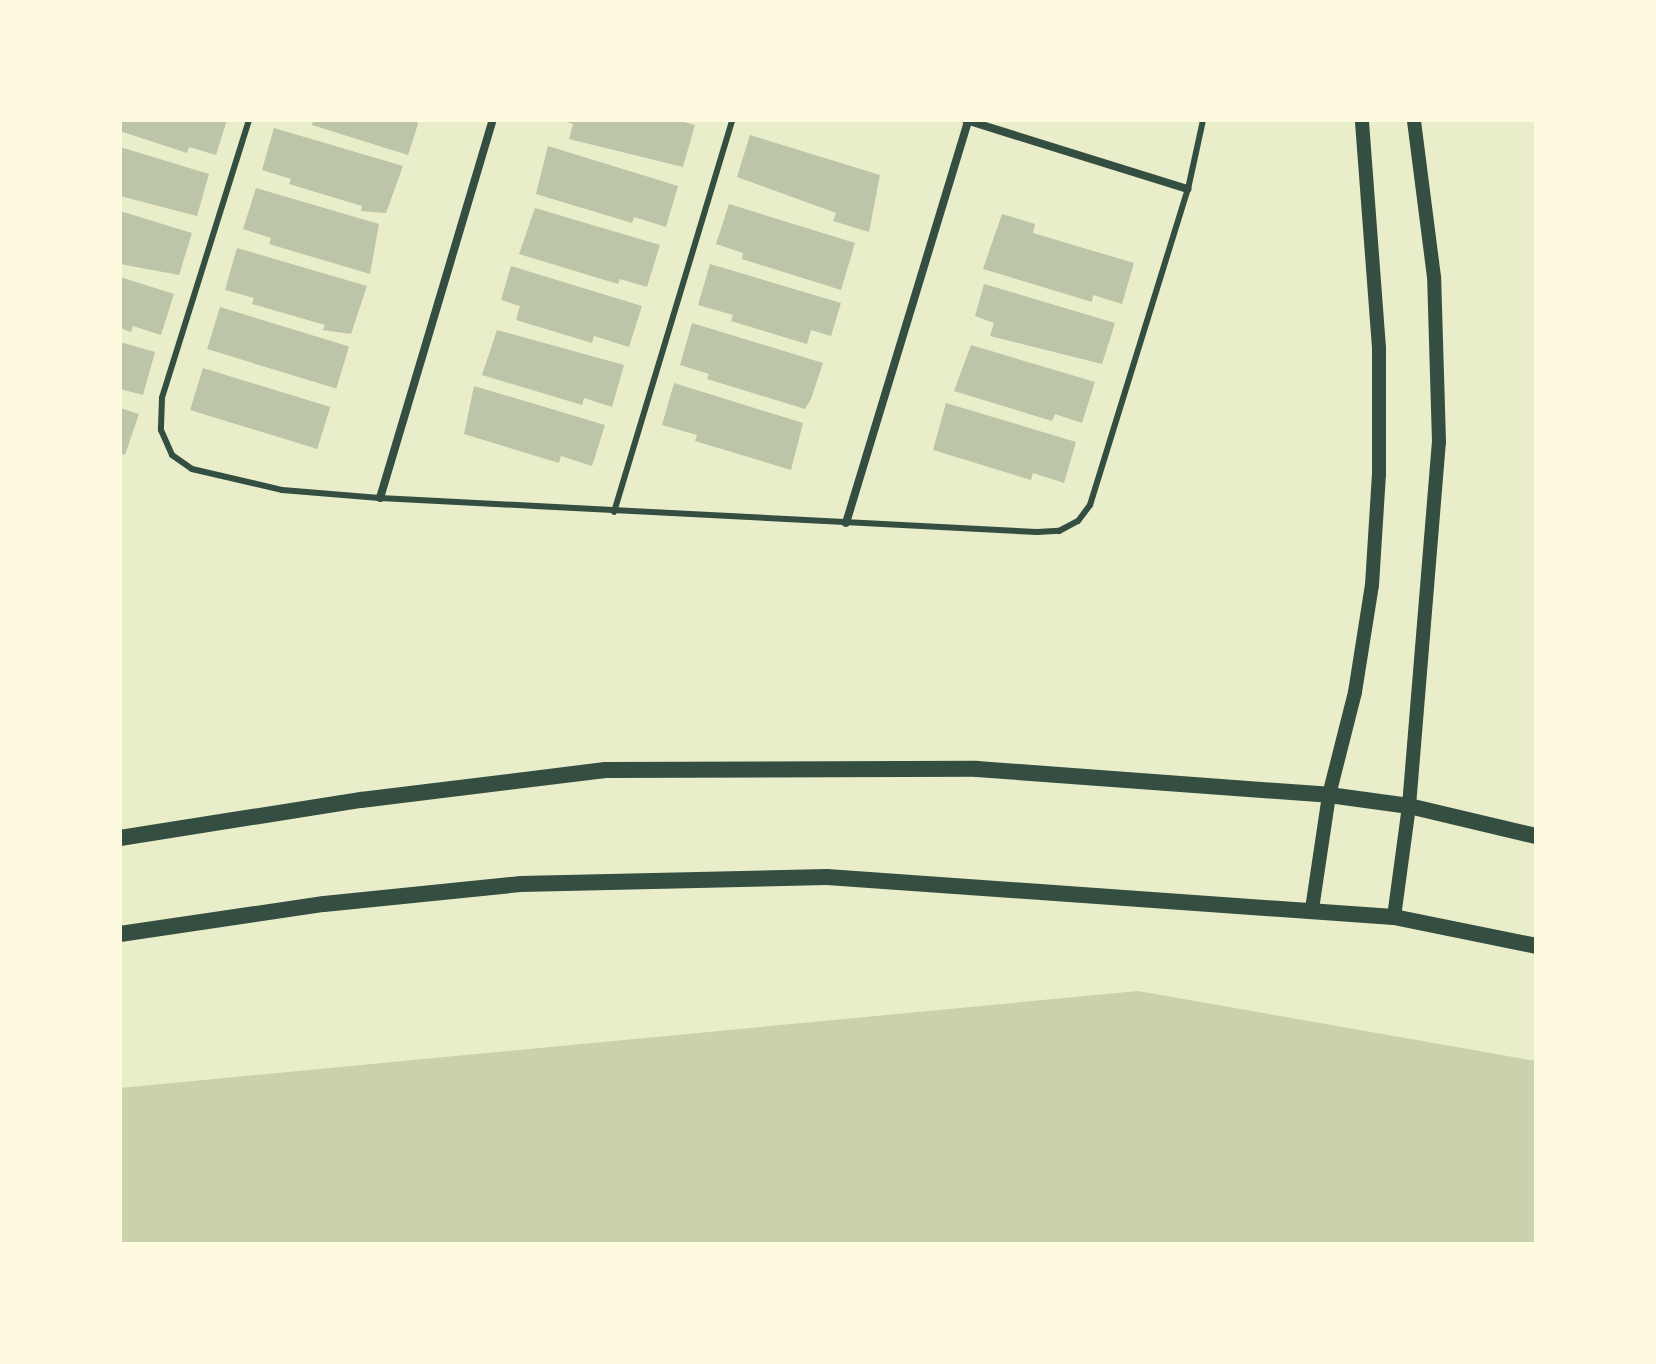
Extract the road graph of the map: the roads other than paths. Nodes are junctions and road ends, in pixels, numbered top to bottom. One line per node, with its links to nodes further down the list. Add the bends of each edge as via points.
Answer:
1 (249, 120): 9 (lane, via 162,398 161,430 172,455 192,469 282,490)
2 (493, 120): 9 (street)
3 (732, 120): 10 (lane)
4 (966, 120): 8 (street); 11 (street)
5 (1203, 120): 8 (lane)
6 (1362, 120): 12 (street, via 1379,348 1379,474 1372,585 1355,692)
7 (1414, 120): 13 (street, via 1434,277 1439,442)
8 (1188, 189): 11 (lane, via 1090,505 1078,521 1059,531 1037,532)
9 (380, 498): 10 (lane)
10 (614, 512): 11 (lane)
11 (846, 523)
12 (1329, 795): 13 (main road); 15 (main road, via 977,769 605,770 361,800); 16 (street)
13 (1409, 806): 14 (main road); 17 (street)
14 (1536, 836)
15 (120, 838)
16 (1312, 909): 17 (main road); 18 (main road, via 827,877 688,879 520,884 324,904)
17 (1394, 917): 19 (main road)
18 (120, 934)
19 (1536, 946)

